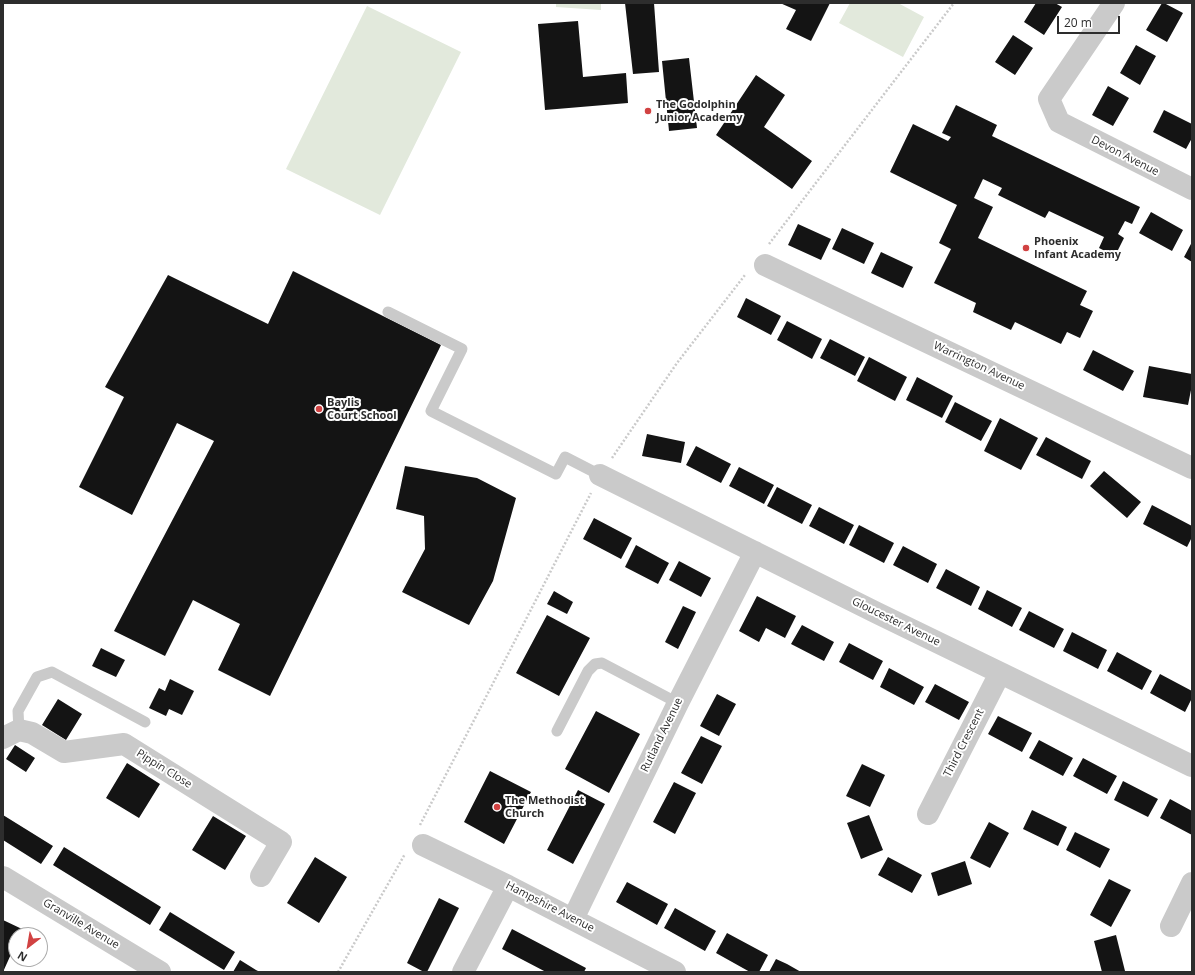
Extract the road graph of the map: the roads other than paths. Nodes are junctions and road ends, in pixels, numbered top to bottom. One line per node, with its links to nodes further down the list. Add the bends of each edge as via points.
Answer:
1 (1114, 3): 2 (street, Devon Avenue, via 1049,99 1059,122)
2 (1192, 189)
3 (765, 266): 5 (street, Warrington Avenue)
4 (388, 312): 6 (lane, via 462,349 431,411 556,474 565,457)
5 (1192, 468)
6 (600, 475): 7 (street, Gloucester Avenue)
7 (755, 552): 8 (street, Gloucester Avenue); 9 (street, Rutland Avenue)
8 (1000, 673): 13 (street, Gloucester Avenue); 14 (street, Third Crescent)
9 (678, 703): 11 (lane, via 602,663 595,664 588,671); 20 (street, Rutland Avenue)
10 (145, 722): 12 (lane, via 52,672 37,677 18,711)
11 (557, 731)
12 (11, 734): 16 (street, Pippin Close, via 32,733 64,752 124,744 281,842)
13 (1192, 766)
14 (928, 814)
15 (423, 845): 19 (street, Hampshire Avenue)
16 (261, 876)
17 (3, 877): 22 (street, Granville Avenue)
18 (1192, 883): 21 (street)
19 (508, 886): 20 (street, Hampshire Avenue); 23 (street)
20 (573, 920): 24 (street, Hampshire Avenue)
21 (1171, 926)
22 (160, 972)
23 (463, 972)
24 (675, 972)

